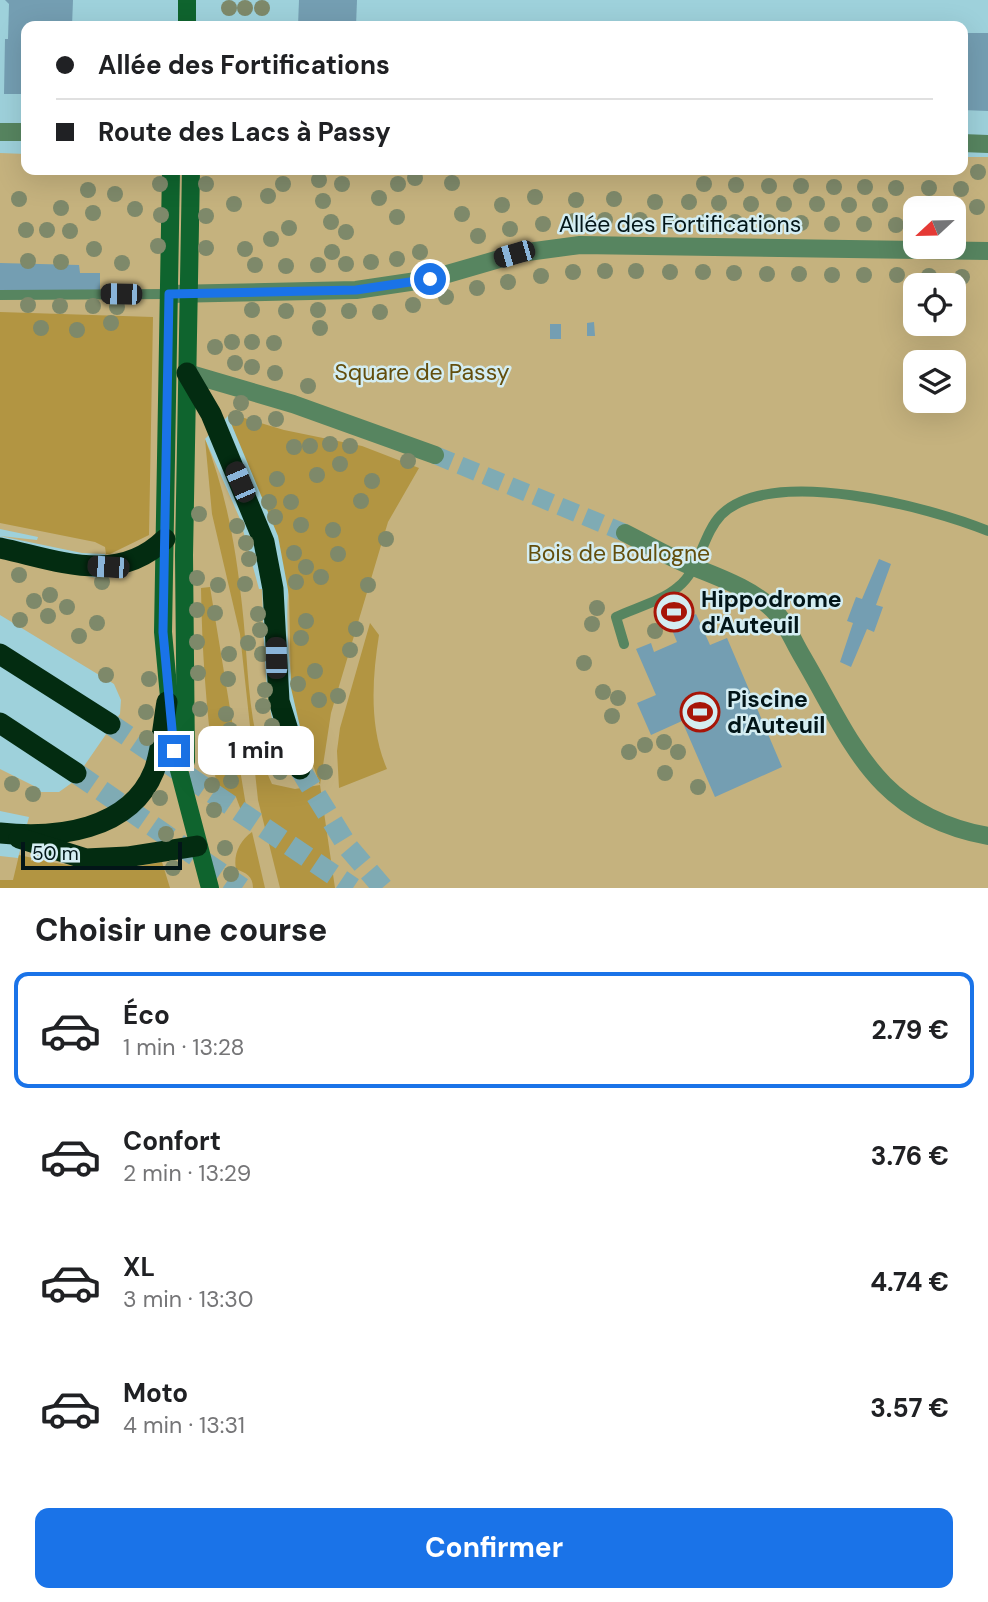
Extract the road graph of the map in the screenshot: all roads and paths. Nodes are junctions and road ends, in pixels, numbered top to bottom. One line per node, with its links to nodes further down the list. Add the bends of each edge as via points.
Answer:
1 (187, 0): 2 (main road)
2 (187, 21)
3 (0, 132): 4 (street)
4 (21, 132)
5 (968, 143): 6 (street)
6 (988, 144)
7 (171, 175): 10 (main road)
8 (190, 175): 10 (main road)
9 (988, 251): 10 (street, Allée des Fortifications, via 580,245 520,253 430,279 356,290)
10 (178, 294): 11 (lane, Allée des Fortifications); 12 (main road); 16 (main road)
11 (0, 295)
12 (187, 373): 13 (street, via 293,404); 25 (highway, via 211,414 264,542 273,589 279,701); 26 (main road)
13 (435, 455)
14 (988, 531): 18 (lane, via 904,505 839,493 786,491 744,500 723,513 707,533)
15 (625, 533): 18 (street)
16 (164, 538): 17 (highway, via 135,562 108,567); 21 (main road)
17 (0, 548)
18 (693, 566): 19 (lane, via 679,587 616,617); 28 (street, via 708,570 777,614 852,747 897,797 930,816)
19 (624, 645)
20 (0, 654): 23 (highway)
21 (167, 702): 26 (main road); 27 (highway, via 154,770 120,812 85,829)
22 (0, 723): 24 (highway, via 76,773)
23 (110, 724)
24 (0, 742)
25 (300, 769)
26 (187, 807): 29 (main road)
27 (3, 834): 29 (highway, via 86,859)
28 (988, 836)
29 (197, 846): 30 (main road)
30 (210, 888)

